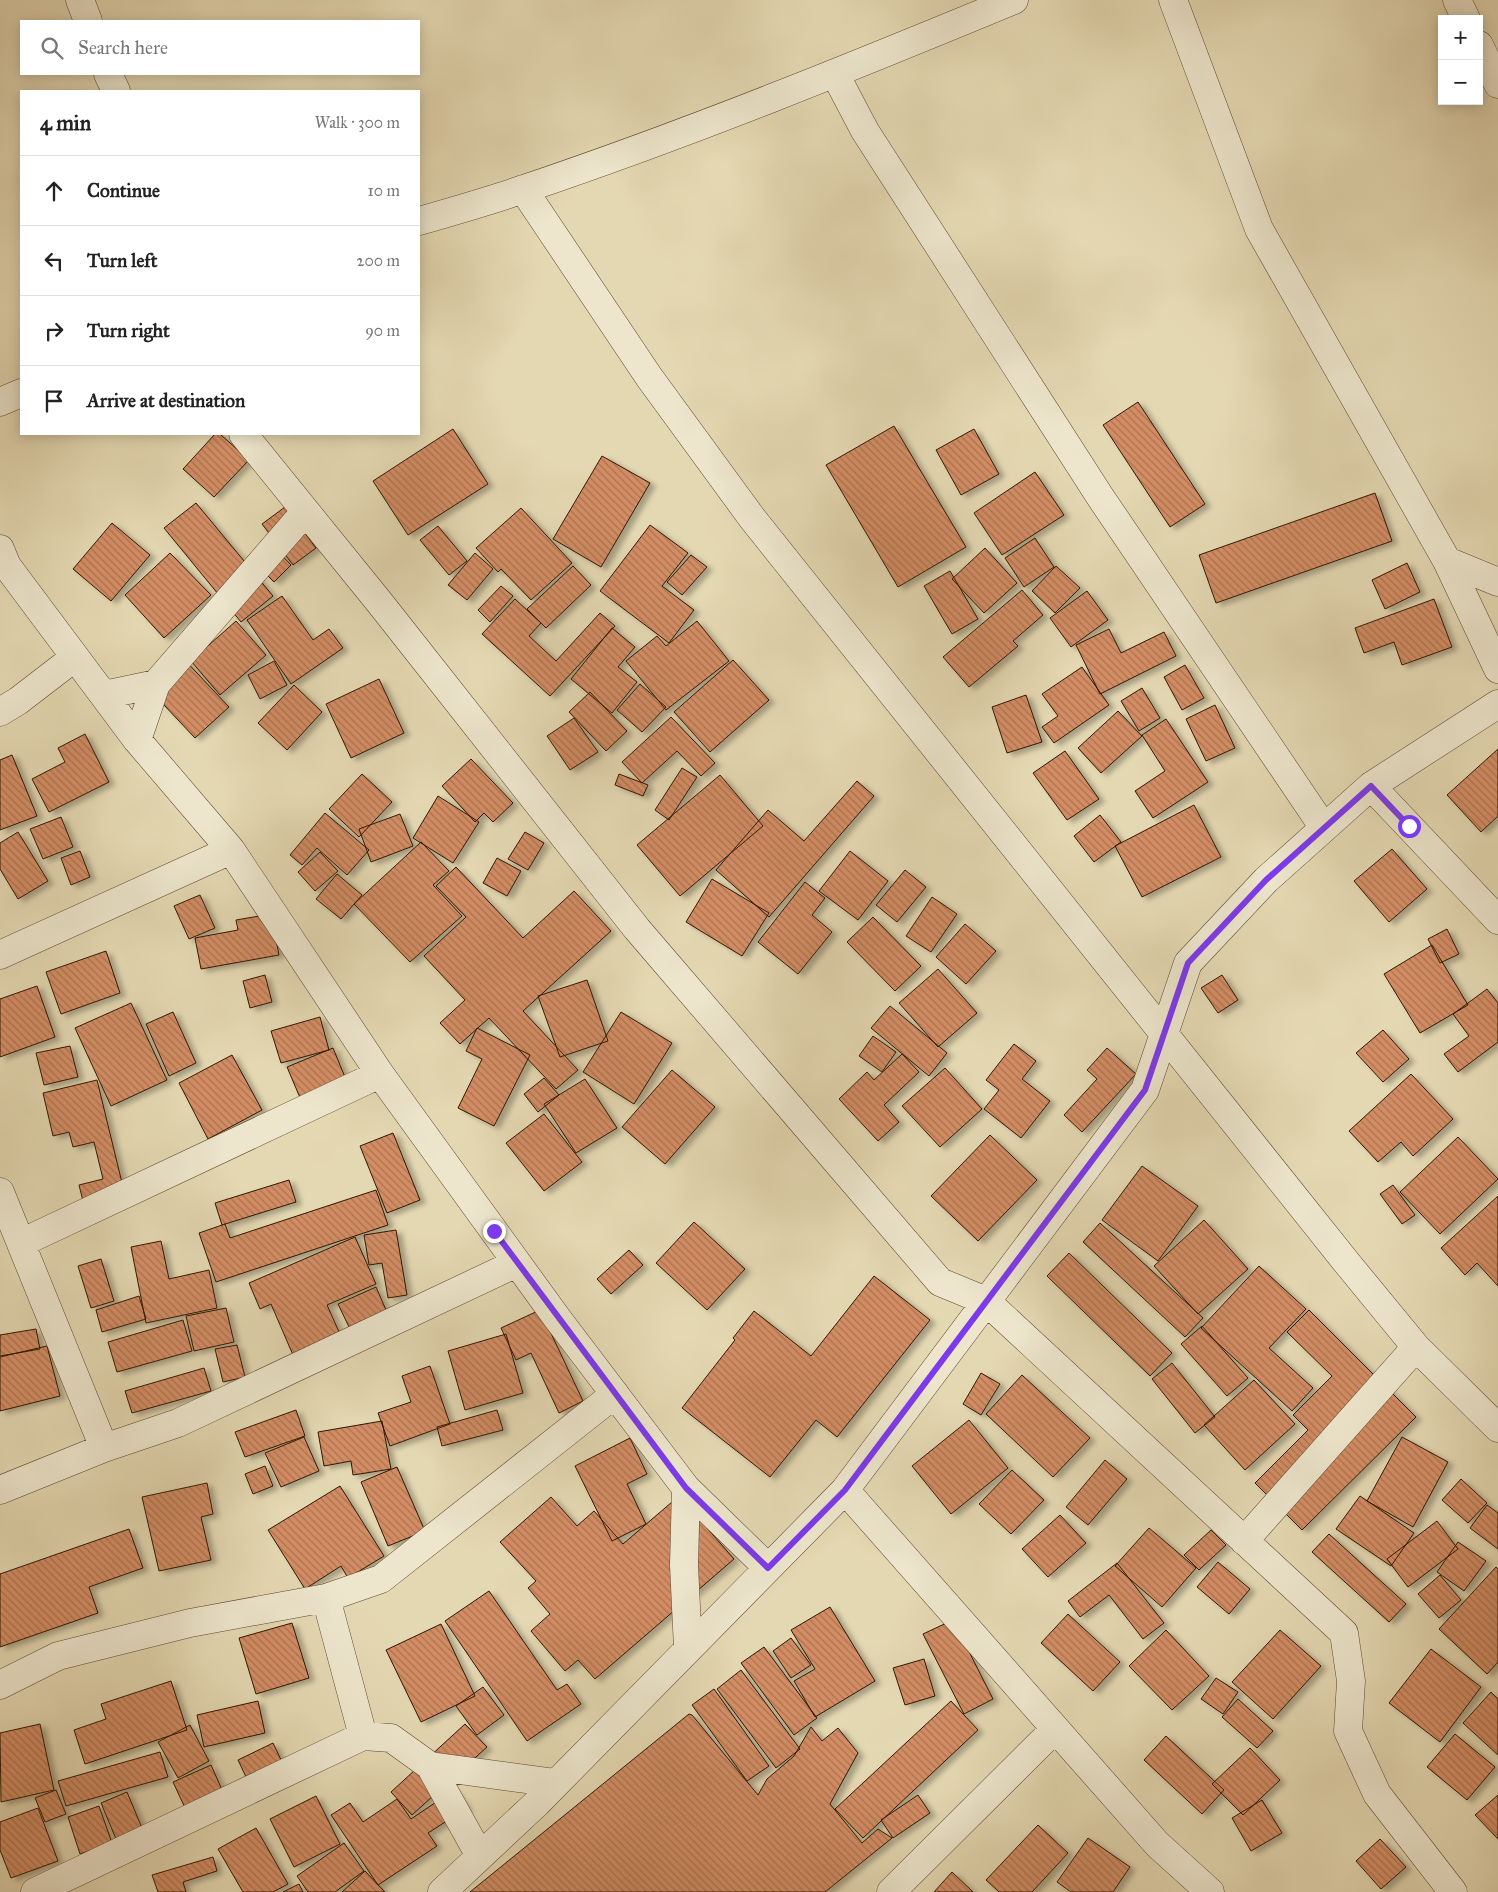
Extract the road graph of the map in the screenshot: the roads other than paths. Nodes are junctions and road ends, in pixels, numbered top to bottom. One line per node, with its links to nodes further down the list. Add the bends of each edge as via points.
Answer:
1 (80, 0): 6 (street)
2 (1014, 0): 8 (street)
3 (1174, 0): 19 (street, via 1259,229)
4 (1457, 0): 5 (street)
5 (1464, 15)
6 (88, 20)
7 (1483, 53): 10 (street)
8 (835, 74): 12 (street); 29 (street, via 865,131 1099,495)
9 (108, 75): 11 (street)
10 (1498, 84)
11 (116, 90)
12 (523, 189): 13 (street); 33 (street, via 649,378 752,518)
13 (420, 222)
14 (20, 393): 15 (street)
15 (0, 402)
16 (244, 435): 17 (street)
17 (306, 512): 23 (street); 38 (street, via 637,929 940,1282)
18 (0, 549): 21 (street, via 7,566)
19 (1447, 561): 20 (street); 22 (street)
20 (1498, 582)
21 (74, 658): 24 (street); 26 (street, via 18,702)
22 (1498, 669)
23 (156, 684): 24 (street); 27 (street)
24 (104, 695): 27 (street)
25 (1498, 704): 28 (street)
26 (0, 712)
27 (137, 740): 30 (street)
28 (1371, 786): 29 (street); 31 (street)
29 (1324, 828): 33 (street, via 1266,880 1188,963)
30 (231, 850): 32 (street); 34 (street)
31 (1498, 920)
32 (0, 955)
33 (1164, 1034): 38 (street, via 1145,1090); 39 (street)
34 (380, 1074): 36 (street); 37 (street)
35 (0, 1192): 36 (street)
36 (20, 1243): 42 (street)
37 (517, 1263): 40 (street); 42 (street, via 178,1423)
38 (986, 1302): 45 (street); 46 (street)
39 (1416, 1347): 41 (street); 46 (street)
40 (614, 1394): 43 (street); 48 (street, via 381,1579)
41 (1498, 1428)
42 (104, 1448): 44 (street)
43 (686, 1488): 47 (street); 49 (street, via 684,1565)
44 (0, 1490)
45 (845, 1490): 47 (street); 51 (street)
46 (1244, 1541): 60 (street, via 1344,1633 1351,1681 1348,1731 1376,1794)
47 (768, 1568): 49 (street)
48 (326, 1598): 50 (street, via 190,1623 58,1656); 52 (street)
49 (688, 1650): 54 (street)
50 (0, 1685)
51 (1055, 1729): 58 (street); 59 (street, via 1157,1844)
52 (363, 1736): 53 (street, via 391,1738); 56 (street)
53 (430, 1766): 54 (street); 55 (street)
54 (556, 1783): 55 (street)
55 (480, 1856): 57 (street)
56 (35, 1892)
57 (442, 1892)
58 (892, 1892)
59 (1210, 1892)
60 (1453, 1892)

